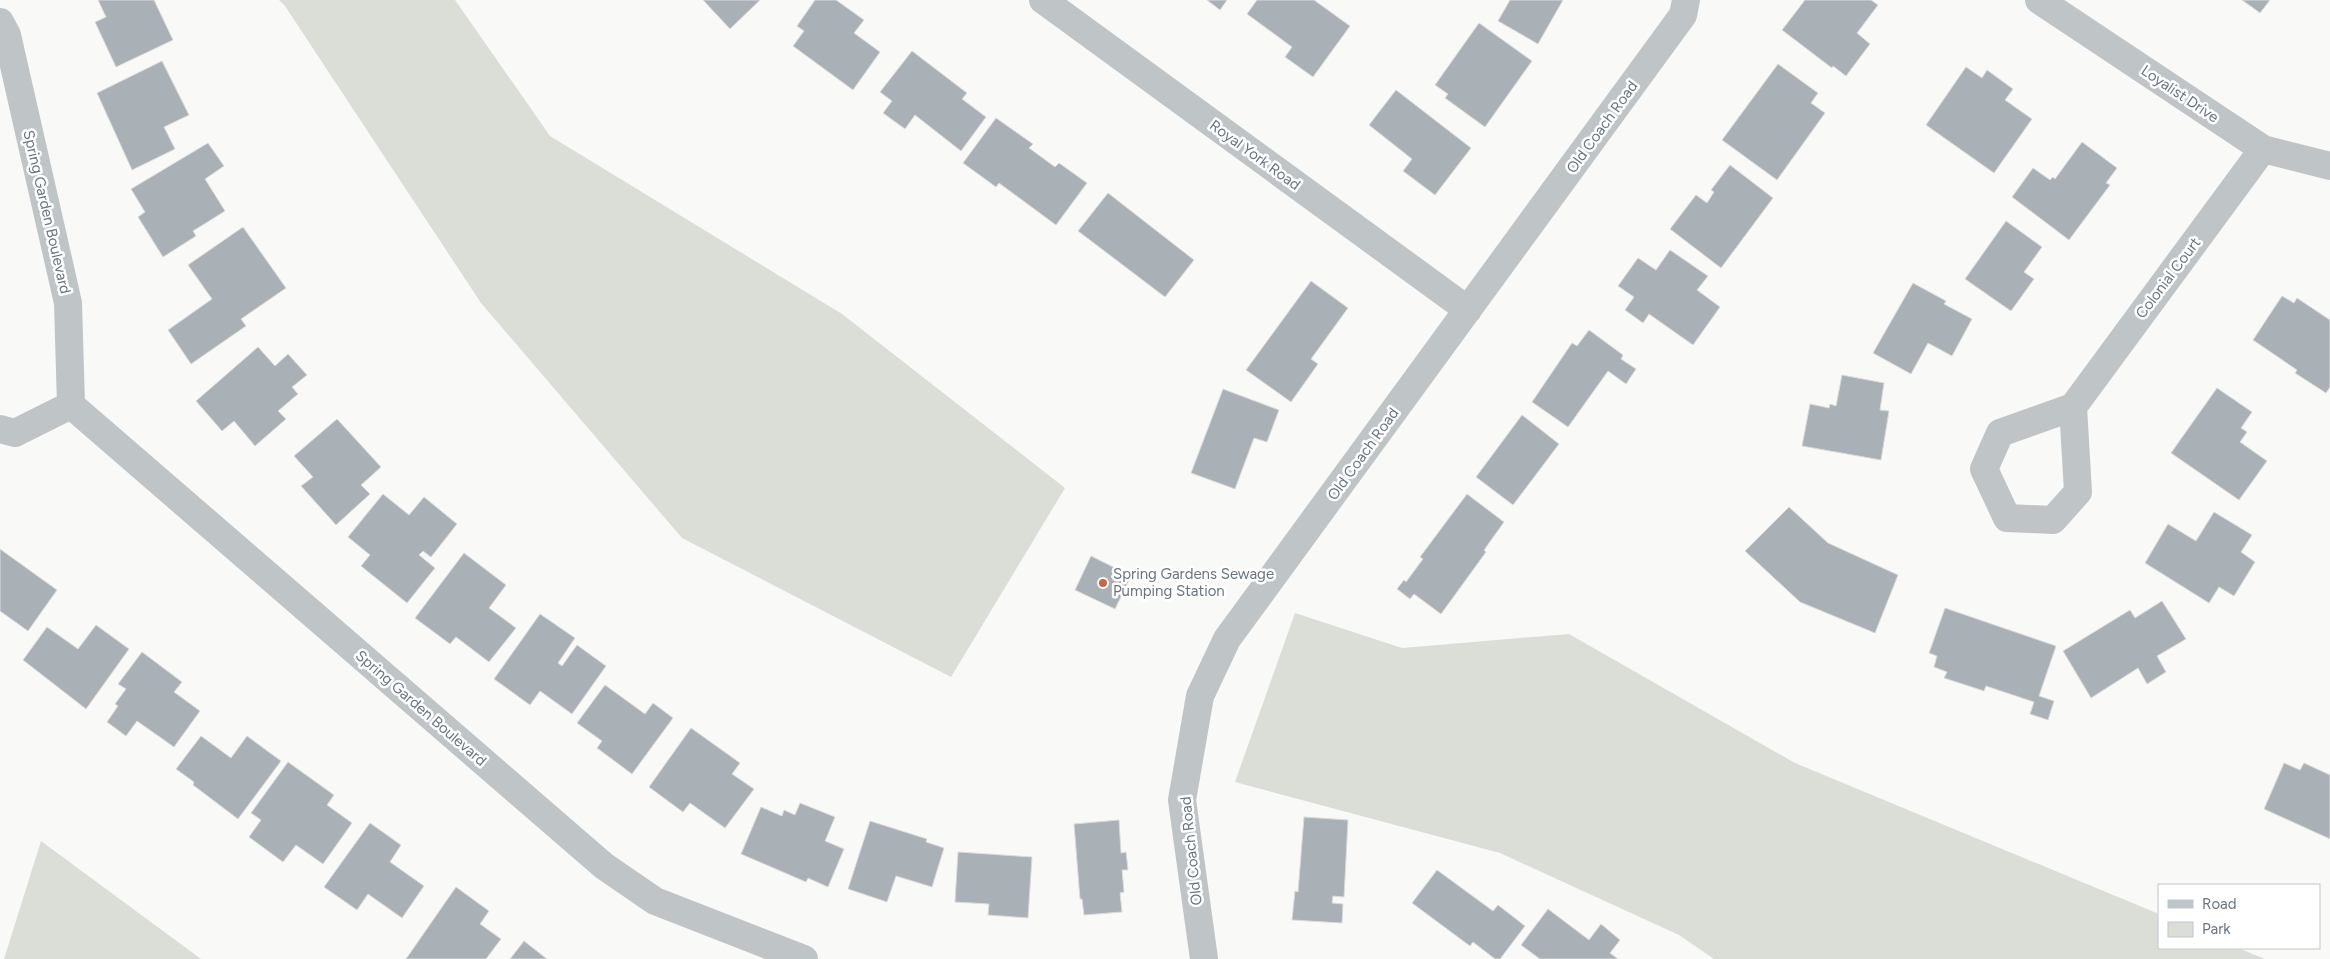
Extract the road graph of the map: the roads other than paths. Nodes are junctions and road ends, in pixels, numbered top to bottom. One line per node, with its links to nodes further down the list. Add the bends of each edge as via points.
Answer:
1 (1043, 0): 7 (street, Royal York Road)
2 (1686, 0): 7 (street, Old Coach Road, via 1683,15)
3 (2040, 0): 5 (street, Loyalist Drive)
4 (0, 22): 8 (street, Spring Garden Boulevard, via 8,35 68,303)
5 (2263, 150): 6 (street, Loyalist Drive); 9 (street, Colonial Court)
6 (2330, 166)
7 (1468, 310): 12 (street, Old Coach Road, via 1227,639 1200,696 1182,800)
8 (71, 405): 10 (street, via 15,433); 11 (street, Spring Garden Boulevard, via 604,866 654,901)
9 (2072, 407)
10 (0, 429)
11 (804, 959)
12 (1204, 959)

